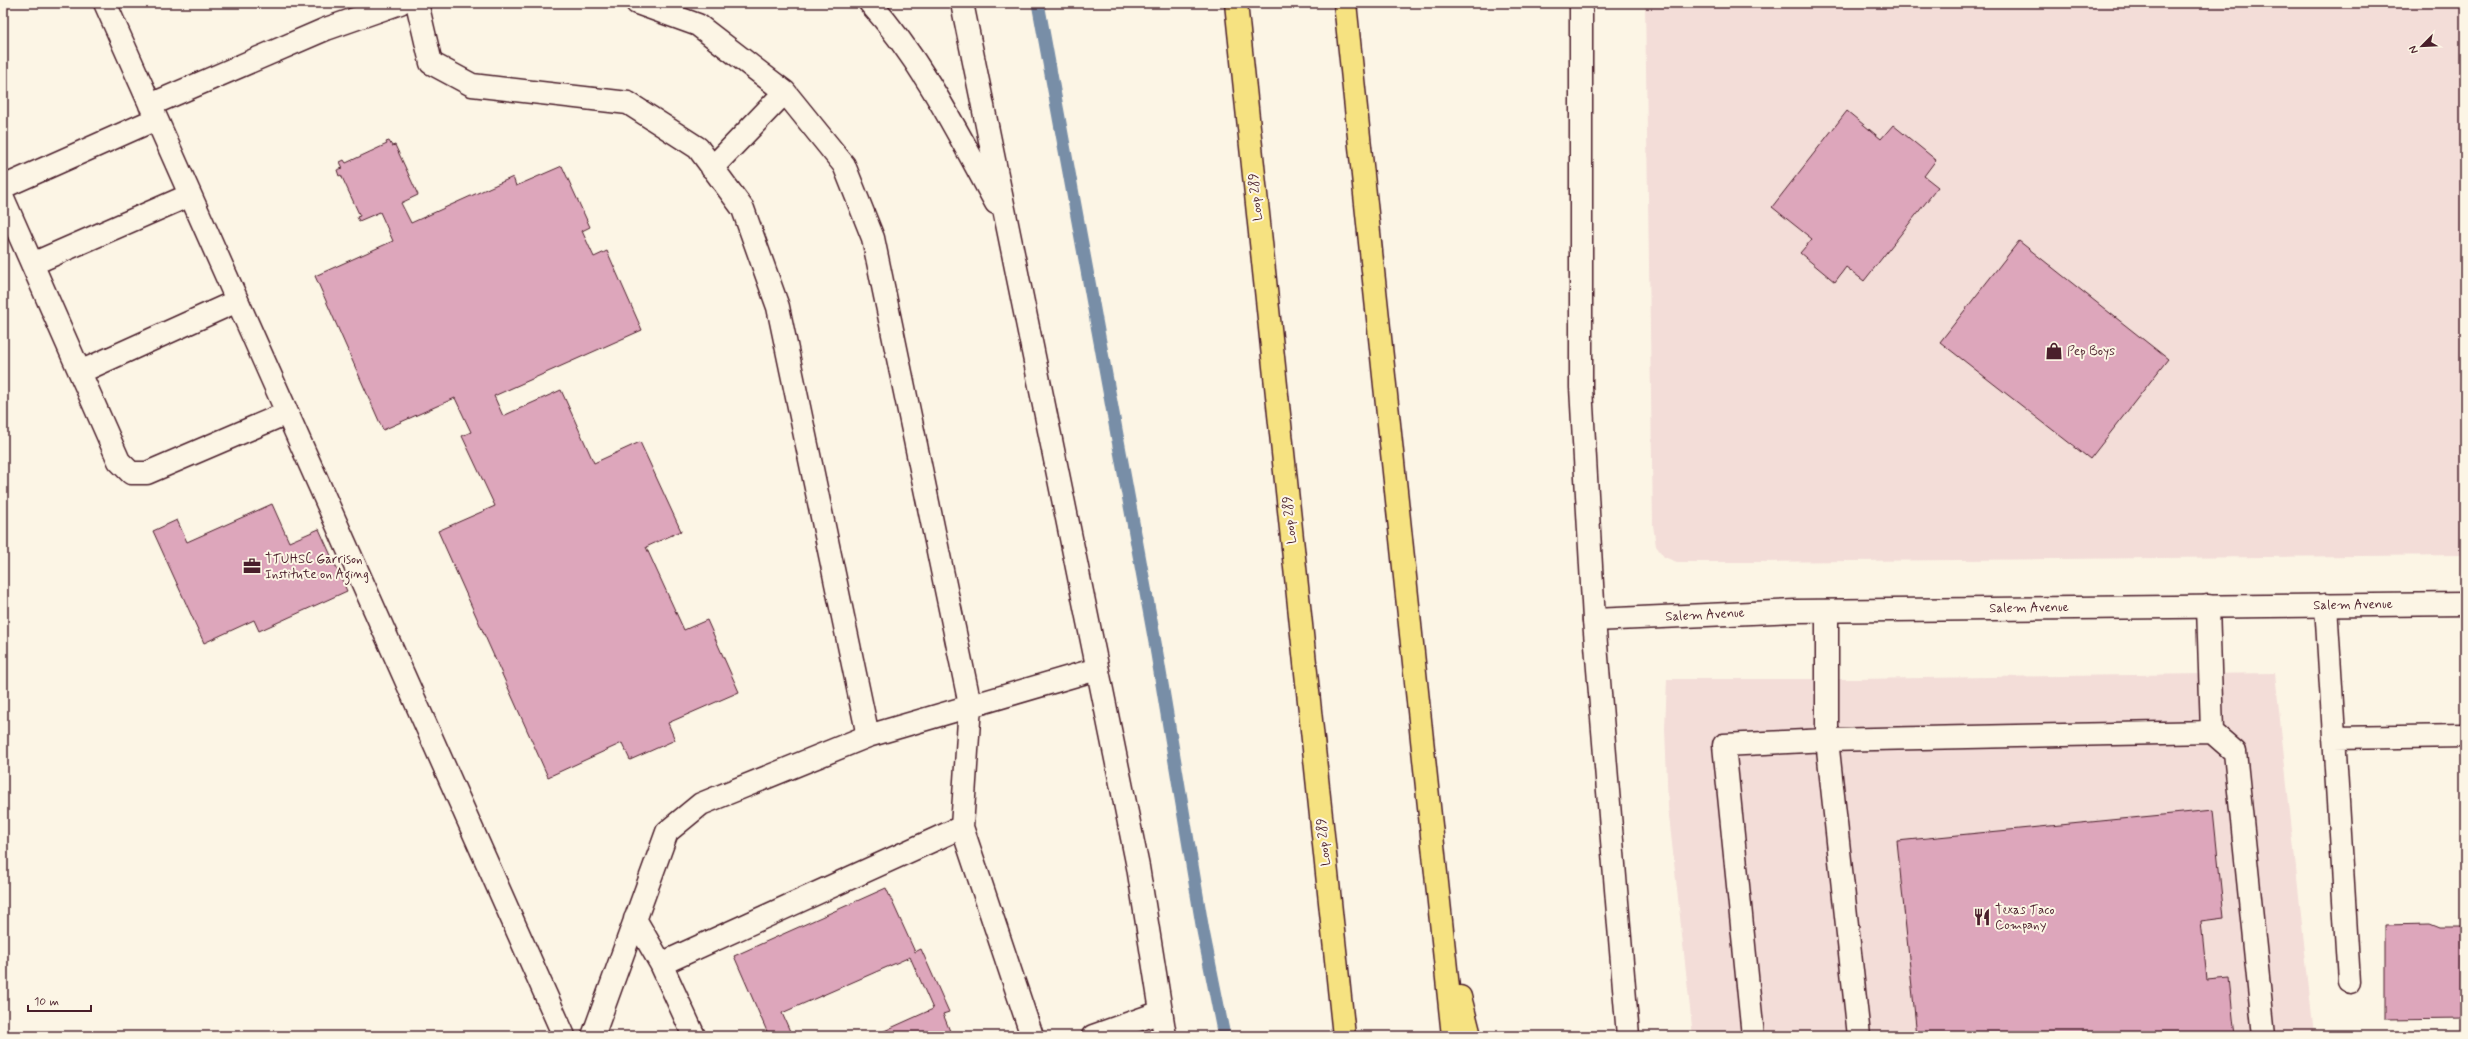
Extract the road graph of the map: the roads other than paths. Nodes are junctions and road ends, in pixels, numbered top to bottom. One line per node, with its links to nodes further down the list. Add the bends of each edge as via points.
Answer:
1 (105, 3): 11 (main road)
2 (400, 3): 11 (main road, via 326,29)
3 (417, 3): 12 (main road, via 431,63 472,84 628,103 698,148)
4 (637, 3): 10 (main road, via 698,25)
5 (870, 3): 16 (main road, via 888,23 939,98)
6 (962, 3): 16 (main road)
7 (1236, 3): 45 (highway, Loop 289)
8 (1345, 3): 35 (highway)
9 (1581, 3): 25 (main road, via 1581,387)
10 (785, 92): 12 (main road); 27 (main road, via 844,165 873,238)
11 (153, 112): 13 (main road); 14 (main road)
12 (712, 168): 29 (main road, via 743,210 778,307)
13 (3, 187)
14 (190, 195): 17 (main road); 18 (main road)
15 (3, 198): 17 (main road)
16 (1007, 223): 26 (main road)
17 (32, 264): 19 (main road)
18 (237, 301): 19 (main road); 20 (main road)
19 (80, 372): 20 (main road, via 119,461 131,473 147,473)
20 (287, 413): 39 (main road)
21 (2465, 604): 22 (main road, Salem Avenue)
22 (2326, 605): 23 (main road, Salem Avenue); 31 (main road)
23 (2208, 606): 24 (main road, Salem Avenue); 28 (main road)
24 (1826, 611): 25 (main road, Salem Avenue); 32 (main road)
25 (1594, 620): 48 (main road)
26 (1097, 669): 27 (main road); 38 (main road, via 1138,867)
27 (970, 705): 29 (main road); 33 (main road)
28 (2212, 732): 32 (main road); 51 (main road, via 2235,752)
29 (868, 736): 34 (main road, via 701,804 667,832)
30 (2465, 736): 31 (main road)
31 (2334, 738): 37 (main road)
32 (1827, 740): 49 (main road, via 1724,745); 50 (main road)
33 (962, 827): 36 (main road); 42 (main road)
34 (636, 919): 36 (main road); 40 (main road)
35 (1442, 927): 46 (highway); 47 (highway)
36 (661, 964): 41 (main road)
37 (2349, 982)
38 (1161, 1012): 43 (main road); 44 (main road)
39 (564, 1036)
40 (593, 1036)
41 (694, 1036)
42 (1032, 1036)
43 (1093, 1036)
44 (1165, 1036)
45 (1344, 1036)
46 (1453, 1036)
47 (1470, 1036)
48 (1628, 1036)
49 (1753, 1036)
50 (1859, 1036)
51 (2264, 1036)

